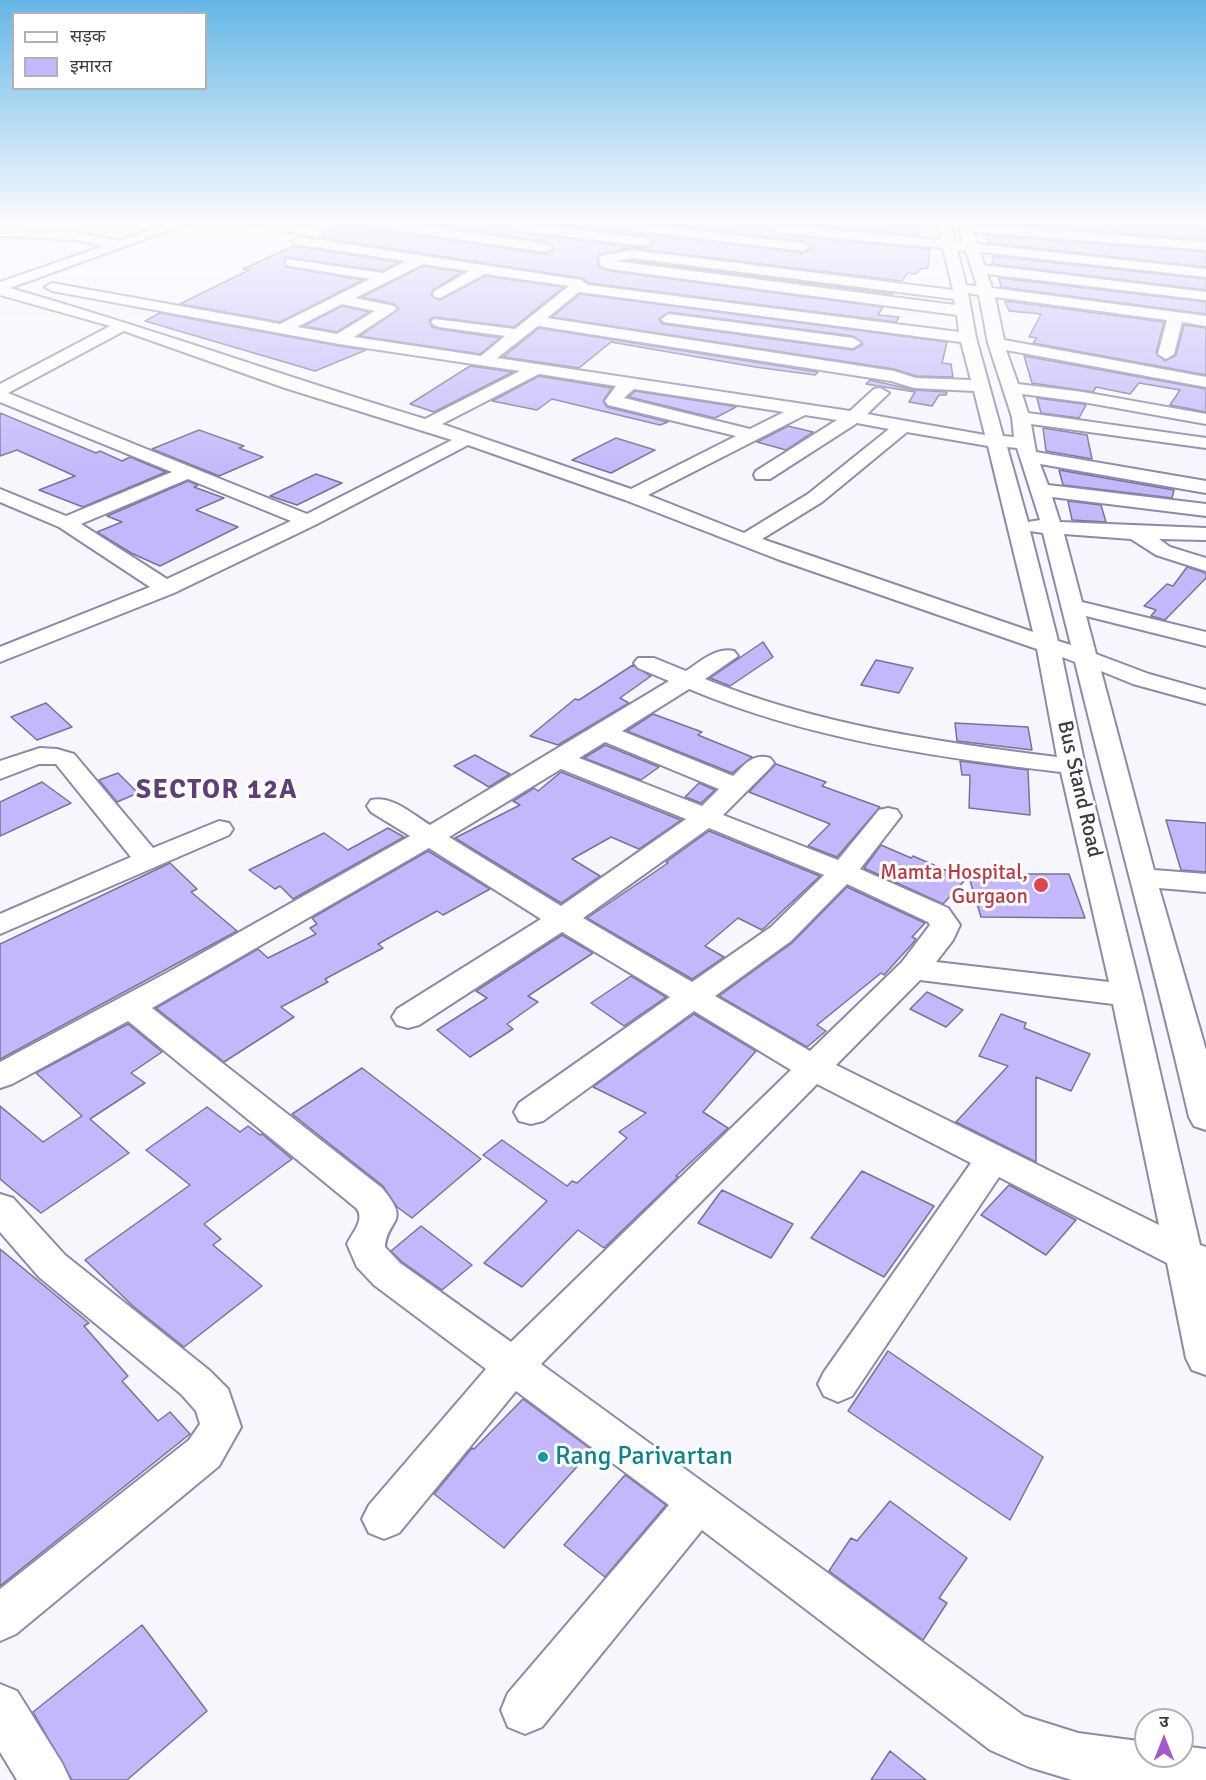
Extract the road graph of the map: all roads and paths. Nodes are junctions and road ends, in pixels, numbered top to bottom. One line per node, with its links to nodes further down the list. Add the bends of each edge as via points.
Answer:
1 (65, 305): 17 (street)
2 (134, 305): 18 (street)
3 (333, 305): 18 (street)
4 (369, 305): 21 (street, via 389,309)
5 (556, 305): 15 (street)
6 (691, 305): 25 (street)
7 (964, 305): 25 (street, Bus Stand Road)
8 (989, 305): 23 (street, Bus Stand Road)
9 (1088, 305): 12 (street)
10 (1162, 305): 12 (street)
11 (459, 309): 19 (street)
12 (1158, 314): 14 (street)
13 (655, 316): 22 (street)
14 (1176, 317): 16 (street); 26 (street)
15 (535, 321): 20 (street); 32 (street, via 894,376 909,382)
16 (1206, 321)
17 (123, 325): 34 (street); 41 (street, via 272,378)
18 (281, 329): 21 (street)
19 (429, 329): 20 (street); 24 (street)
20 (520, 334): 28 (street)
21 (339, 339): 24 (street)
22 (871, 345)
23 (997, 347): 25 (street); 30 (street); 33 (street, Bus Stand Road)
24 (400, 348): 28 (street)
25 (971, 348): 27 (street); 32 (street, Bus Stand Road)
26 (1166, 354)
27 (951, 356)
28 (485, 360): 29 (street)
29 (539, 368): 31 (street); 41 (street)
30 (1206, 382)
31 (629, 384): 37 (street); 43 (street, via 616,395 615,401)
32 (982, 386): 45 (street, Bus Stand Road)
33 (1011, 388): 39 (street, Bus Stand Road); 40 (street)
34 (0, 391)
35 (880, 393): 38 (street)
36 (0, 396): 48 (street)
37 (801, 410): 38 (street); 43 (street)
38 (854, 417): 42 (street); 49 (street)
39 (1021, 417): 46 (street); 47 (street, Bus Stand Road)
40 (1206, 419)
41 (427, 425): 44 (street)
42 (904, 426): 45 (street); 61 (street, via 832,486)
43 (753, 435): 53 (street)
44 (465, 440): 53 (street); 55 (street)
45 (995, 441): 47 (street); 57 (street, Bus Stand Road)
46 (1206, 443)
47 (1026, 449): 50 (street); 51 (street, Bus Stand Road)
48 (189, 472): 55 (street); 56 (street)
49 (762, 475)
50 (1206, 487)
51 (1038, 490): 54 (street); 58 (street, Bus Stand Road)
52 (0, 495): 56 (street)
53 (632, 496): 61 (street)
54 (1206, 510)
55 (308, 520): 63 (street)
56 (66, 523): 63 (street)
57 (1018, 524): 58 (street); 66 (street, Bus Stand Road)
58 (1052, 527): 59 (street); 64 (street, Bus Stand Road)
59 (1136, 533): 60 (street); 62 (street, via 1168,553)
60 (1206, 534)
61 (748, 539): 66 (street, via 783,555)
62 (1206, 565)
63 (166, 588): 67 (street)
64 (1071, 606): 65 (street); 69 (street, Bus Stand Road)
65 (1206, 639)
66 (1048, 646): 69 (street); 78 (street, Bus Stand Road)
67 (0, 655)
68 (726, 656): 72 (street)
69 (1084, 656): 71 (street); 88 (street, Bus Stand Road)
70 (646, 663): 72 (street)
71 (1107, 665): 73 (street, via 1150,666); 74 (street)
72 (688, 680): 75 (street); 78 (street, via 804,721 934,749)
73 (1206, 682)
74 (1206, 697)
75 (603, 732): 76 (street); 80 (street)
76 (561, 760): 83 (street); 85 (street)
77 (762, 763): 80 (street)
78 (1072, 766): 93 (street, Bus Stand Road)
79 (0, 771): 86 (street, via 35,757 65,759)
80 (738, 788): 83 (street)
81 (380, 806): 85 (street)
82 (888, 816): 87 (street)
83 (704, 819): 87 (street); 90 (street)
84 (219, 829): 86 (street)
85 (430, 838): 90 (street); 95 (street)
86 (147, 859): 91 (street)
87 (843, 872): 92 (street, via 938,915 945,925 943,933); 94 (street, via 781,934)
88 (1142, 878): 89 (street); 100 (street, Bus Stand Road)
89 (1206, 883)
90 (562, 919): 94 (street); 96 (street)
91 (0, 925)
92 (913, 969): 93 (street); 97 (street)
93 (1127, 995): 103 (street, Bus Stand Road)
94 (692, 997): 97 (street); 99 (street)
95 (131, 1007): 98 (street); 105 (street, via 369,1198 378,1209 378,1222 365,1244 370,1256 387,1274)
96 (408, 1017)
97 (813, 1068): 101 (street); 105 (street)
98 (0, 1076)
99 (531, 1112)
100 (1206, 1117)
101 (994, 1157): 103 (street); 106 (street)
102 (0, 1208): 109 (street, via 52,1266 195,1382 214,1402 221,1427 204,1453)
103 (1194, 1258): 104 (street, Bus Stand Road)
104 (1206, 1358)
105 (513, 1366): 107 (street); 108 (street)
106 (838, 1384)
107 (699, 1502): 111 (street); 112 (street, via 1014,1737 1055,1754)
108 (384, 1519)
109 (0, 1618)
110 (0, 1708): 113 (street)
111 (525, 1710)
112 (1206, 1773)
113 (45, 1780)

